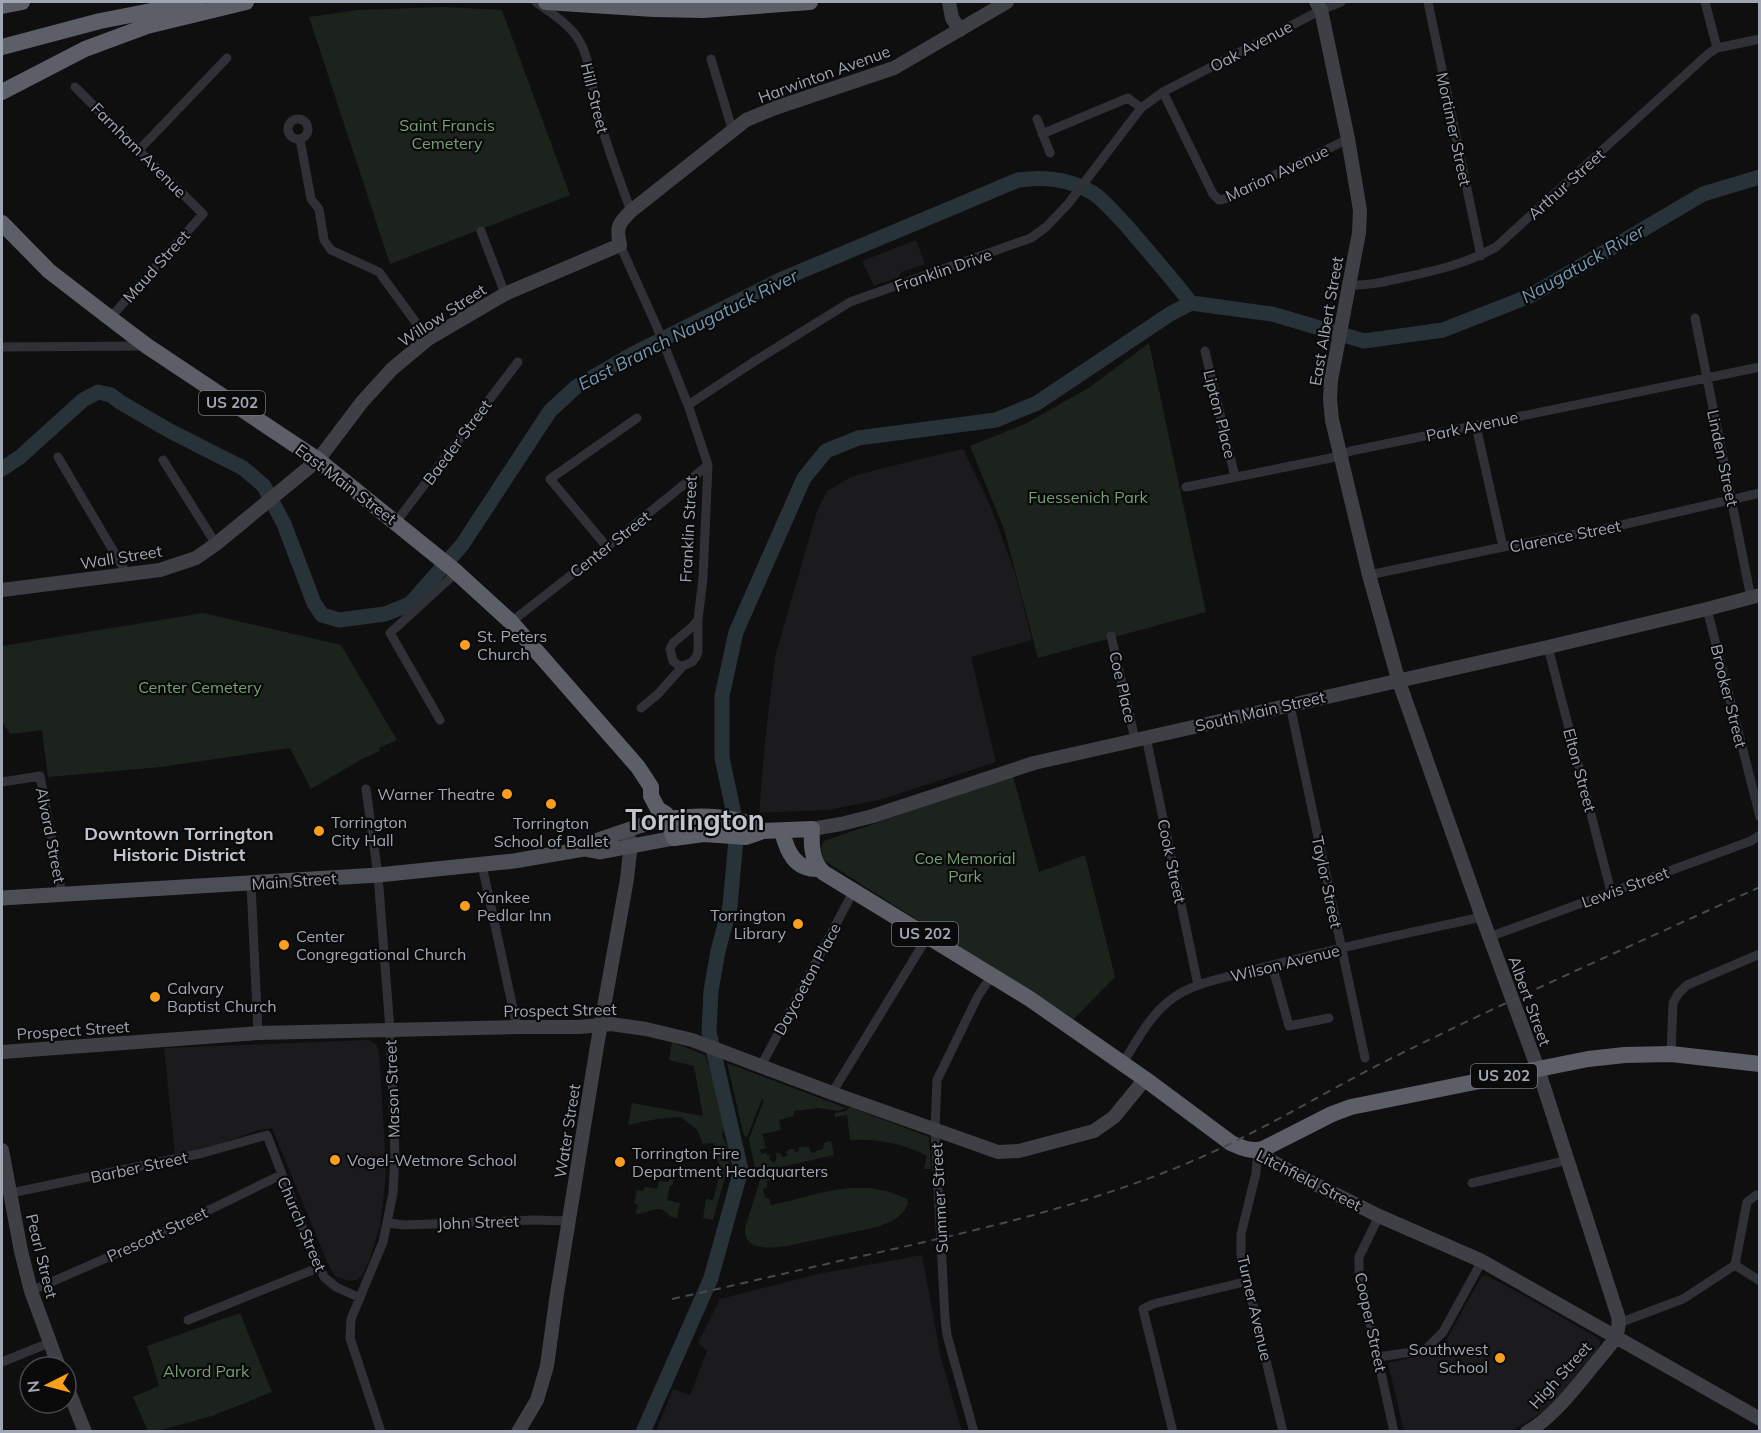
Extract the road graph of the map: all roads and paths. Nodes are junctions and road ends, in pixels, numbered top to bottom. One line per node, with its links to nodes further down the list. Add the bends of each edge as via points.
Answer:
1 (22, 2): 13 (highway)
2 (198, 2): 16 (highway)
3 (246, 2): 21 (highway, via 147,26 95,45)
4 (536, 2): 31 (street, Hill Street, via 580,41 597,112)
5 (810, 2): 11 (highway, via 703,10)
6 (949, 2): 14 (main road, via 952,18)
7 (1007, 2): 14 (main road, Harwinton Avenue)
8 (1341, 2): 12 (street, Oak Avenue)
9 (1428, 2): 36 (street, Mortimer Street)
10 (1705, 2): 17 (street)
11 (554, 3)
12 (1319, 5): 22 (street, Oak Avenue); 27 (main road, East Albert Street)
13 (2, 6)
14 (960, 30): 25 (main road, Harwinton Avenue, via 894,68 775,108 746,120)
15 (1760, 39): 17 (street, Arthur Street)
16 (2, 46)
17 (1717, 48): 36 (street, Arthur Street, via 1496,247)
18 (227, 58): 29 (street)
19 (711, 59): 25 (street)
20 (75, 87): 29 (street, Farnham Avenue)
21 (2, 92)
22 (1163, 92): 23 (street, Franklin Drive); 27 (street, Marion Avenue, via 1219,200)
23 (1141, 108): 26 (street, via 1128,98); 48 (street, Franklin Drive, via 1068,204 1031,238 850,302)
24 (1037, 120): 26 (street)
25 (733, 132): 31 (main road, Harwinton Avenue)
26 (1042, 134): 30 (street)
27 (1348, 139): 37 (main road, East Albert Street, via 1360,210)
28 (300, 140): 41 (street, via 311,199 319,209 324,240 331,250 379,272)
29 (139, 150): 32 (street, Farnham Avenue)
30 (1050, 153)
31 (631, 211): 35 (main road, via 620,222)
32 (203, 214): 39 (street, Maud Street)
33 (2, 223): 39 (highway, East Main Street / US 202, via 49,271)
34 (481, 231): 38 (street)
35 (620, 245): 38 (main road, Willow Street); 48 (street, Franklin Street)
36 (1480, 256): 37 (street, Arthur Street, via 1374,284)
37 (1349, 285): 51 (main road, East Albert Street, via 1331,380 1330,406)
38 (505, 294): 41 (main road, Willow Street)
39 (110, 318): 42 (highway, East Main Street / US 202)
40 (1695, 318): 47 (street, Linden Street)
41 (428, 339): 54 (main road, Willow Street, via 377,385)
42 (147, 346): 43 (street); 54 (highway, East Main Street / US 202)
43 (2, 347)
44 (1204, 351): 56 (street, Lipton Place)
45 (518, 362): 60 (street, Baeder Street)
46 (1760, 367): 47 (street, Park Avenue)
47 (1707, 379): 50 (street, Park Avenue); 59 (street, Linden Street)
48 (688, 405): 55 (street, Franklin Street)
49 (637, 417): 62 (street, via 550,479)
50 (1476, 426): 51 (street, Park Avenue); 63 (street)
51 (1340, 455): 56 (street, Park Avenue); 66 (main road, East Albert Street)
52 (58, 457): 65 (street)
53 (163, 460): 61 (street)
54 (318, 460): 60 (highway, East Main Street / US 202); 61 (main road, Wall Street)
55 (708, 465): 62 (street, Center Street); 70 (street, Franklin Street)
56 (1235, 477): 57 (street, Park Avenue)
57 (1186, 487)
58 (1760, 493): 59 (street, Clarence Street)
59 (1732, 500): 63 (street, Clarence Street); 68 (street, Linden Street)
60 (396, 522): 64 (highway, East Main Street / US 202)
61 (216, 544): 65 (main road, Wall Street, via 196,558 160,570)
62 (607, 547): 71 (street, Center Street)
63 (1503, 547): 66 (street, Clarence Street)
64 (456, 571): 71 (highway, East Main Street / US 202); 78 (street, via 390,633)
65 (127, 574): 67 (main road, Wall Street)
66 (1369, 575): 75 (main road, East Albert Street)
67 (2, 590)
68 (1755, 596): 69 (main road, South Main Street)
69 (1707, 609): 73 (main road, South Main Street); 83 (street, Brooker Street)
70 (698, 620): 74 (street, Franklin Street, via 698,652 692,662); 74 (street, via 670,649 673,661)
71 (511, 622): 82 (highway, East Main Street / US 202, via 628,754 651,788 657,790)
72 (1111, 636): 79 (street, Coe Place)
73 (1548, 647): 75 (main road, South Main Street); 98 (street, Elton Street)
74 (683, 666): 77 (street, Franklin Street)
75 (1398, 680): 76 (main road, South Main Street); 101 (main road, Albert Street)
76 (1290, 705): 79 (main road, South Main Street); 104 (street, Taylor Street)
77 (641, 708)
78 (440, 720)
79 (1140, 738): 85 (main road, South Main Street, via 1034,762 873,816); 108 (street, Cook Street)
80 (2, 782): 99 (street, Alvord Street, via 40,776)
81 (366, 789): 95 (street, Mason Street)
82 (670, 817): 84 (highway, Main Street); 86 (main road, Main Street); 90 (highway, East Main Street / US 202)
83 (1760, 817)
84 (723, 819): 87 (highway, South Main Street)
85 (812, 829): 88 (highway, South Main Street); 94 (highway)
86 (627, 830): 91 (main road, Water Street); 92 (main road, Main Street)
87 (738, 831): 88 (highway, South Main Street, via 752,824 763,831); 90 (highway, Main Street)
88 (782, 831): 94 (highway, Litchfield Street / US 202, via 797,862)
89 (1760, 835): 98 (street, Lewis Street)
90 (674, 838): 91 (main road, Main Street)
91 (630, 847): 92 (main road, Main Street, via 600,852); 110 (main road, Water Street)
92 (584, 849): 93 (main road, Main Street)
93 (482, 865): 95 (main road, Main Street); 111 (street)
94 (819, 869): 97 (highway, Litchfield Street / US 202)
95 (378, 875): 96 (main road, Main Street); 112 (street, Mason Street)
96 (251, 884): 99 (main road, Main Street); 113 (street)
97 (853, 892): 102 (highway, Litchfield Street / US 202); 119 (street, Daycoeton Place)
98 (1611, 892): 103 (street, Lewis Street)
99 (63, 895): 100 (main road, Main Street)
100 (2, 898)
101 (1482, 917): 103 (main road, Albert Street); 104 (street, Wilson Avenue)
102 (928, 936): 107 (highway, Litchfield Street / US 202); 122 (street)
103 (1489, 937): 120 (main road, Albert Street)
104 (1341, 949): 106 (street, Wilson Avenue); 116 (street, Taylor Street)
105 (1760, 954): 115 (street, via 1687,985 1678,994 1673,1003)
106 (1272, 965): 108 (street, Wilson Avenue); 109 (street, via 1289,1026)
107 (992, 975): 117 (highway, Litchfield Street / US 202); 123 (street, Summer Street, via 937,1080)
108 (1198, 985): 117 (street, Wilson Avenue, via 1168,1001)
109 (1329, 1018)
110 (601, 1025): 111 (main road, Prospect Street); 119 (main road, Prospect Street, via 646,1029 692,1040); 133 (main road, Water Street)
111 (517, 1027): 112 (main road, Prospect Street)
112 (390, 1030): 113 (main road, Prospect Street); 134 (street, Mason Street, via 395,1157)
113 (258, 1033): 114 (main road, Prospect Street)
114 (2, 1052)
115 (1671, 1054): 118 (highway, US 202); 120 (highway, US 202, via 1588,1059)
116 (1365, 1058)
117 (1123, 1063): 121 (highway, Litchfield Street / US 202)
118 (1760, 1064)
119 (761, 1066): 122 (main road, Prospect Street)
120 (1538, 1069): 126 (highway, US 202, via 1351,1107); 127 (main road, Albert Street)
121 (1145, 1079): 123 (main road, Prospect Street, via 1114,1117 1094,1131 1019,1150 998,1152); 126 (highway, Litchfield Street / US 202, via 1231,1143)
122 (832, 1093): 123 (main road, Prospect Street)
123 (935, 1131): 155 (street, Summer Street, via 947,1335)
124 (267, 1136): 128 (street, Church Street); 130 (street, Barber Street)
125 (2, 1150): 130 (main road, Pearl Street)
126 (1258, 1150): 132 (main road, Litchfield Street, via 1278,1166); 138 (street, Turner Avenue, via 1257,1173 1240,1234)
127 (1568, 1160): 129 (street); 143 (main road, Albert Street)
128 (281, 1175): 137 (street, Church Street); 140 (street, Prescott Street)
129 (1472, 1184)
130 (11, 1193): 140 (main road, Pearl Street)
131 (1760, 1195): 136 (street, via 1748,1202)
132 (1379, 1216): 135 (main road, Litchfield Street); 147 (street, Cooper Street, via 1359,1257)
133 (569, 1221): 134 (street, John Street); 154 (main road, Water Street, via 547,1366 537,1400)
134 (388, 1223): 141 (street, Mason Street)
135 (1482, 1261): 144 (main road, Litchfield Street); 147 (street, via 1443,1332 1425,1350)
136 (1735, 1265): 139 (street); 143 (street, via 1683,1299)
137 (320, 1267): 141 (street, Church Street, via 329,1283); 142 (street)
138 (1248, 1281): 156 (street, via 1143,1309); 157 (street, Turner Avenue)
139 (1760, 1281)
140 (32, 1291): 145 (main road, Pearl Street)
141 (360, 1299): 153 (street, via 351,1319 350,1338)
142 (188, 1320)
143 (1619, 1323): 144 (main road, Albert Street)
144 (1616, 1338): 150 (main road, Litchfield Street); 151 (main road, High Street, via 1569,1396)
145 (49, 1343): 146 (main road, Pearl Street); 148 (street)
146 (54, 1355)
147 (1378, 1356): 158 (street, Cooper Street)
148 (2, 1362)
149 (78, 1414): 152 (main road)
150 (1760, 1419)
151 (1533, 1430)
152 (85, 1431)
153 (381, 1431)
154 (518, 1431)
155 (974, 1431)
156 (1173, 1431)
157 (1283, 1431)
158 (1394, 1431)

